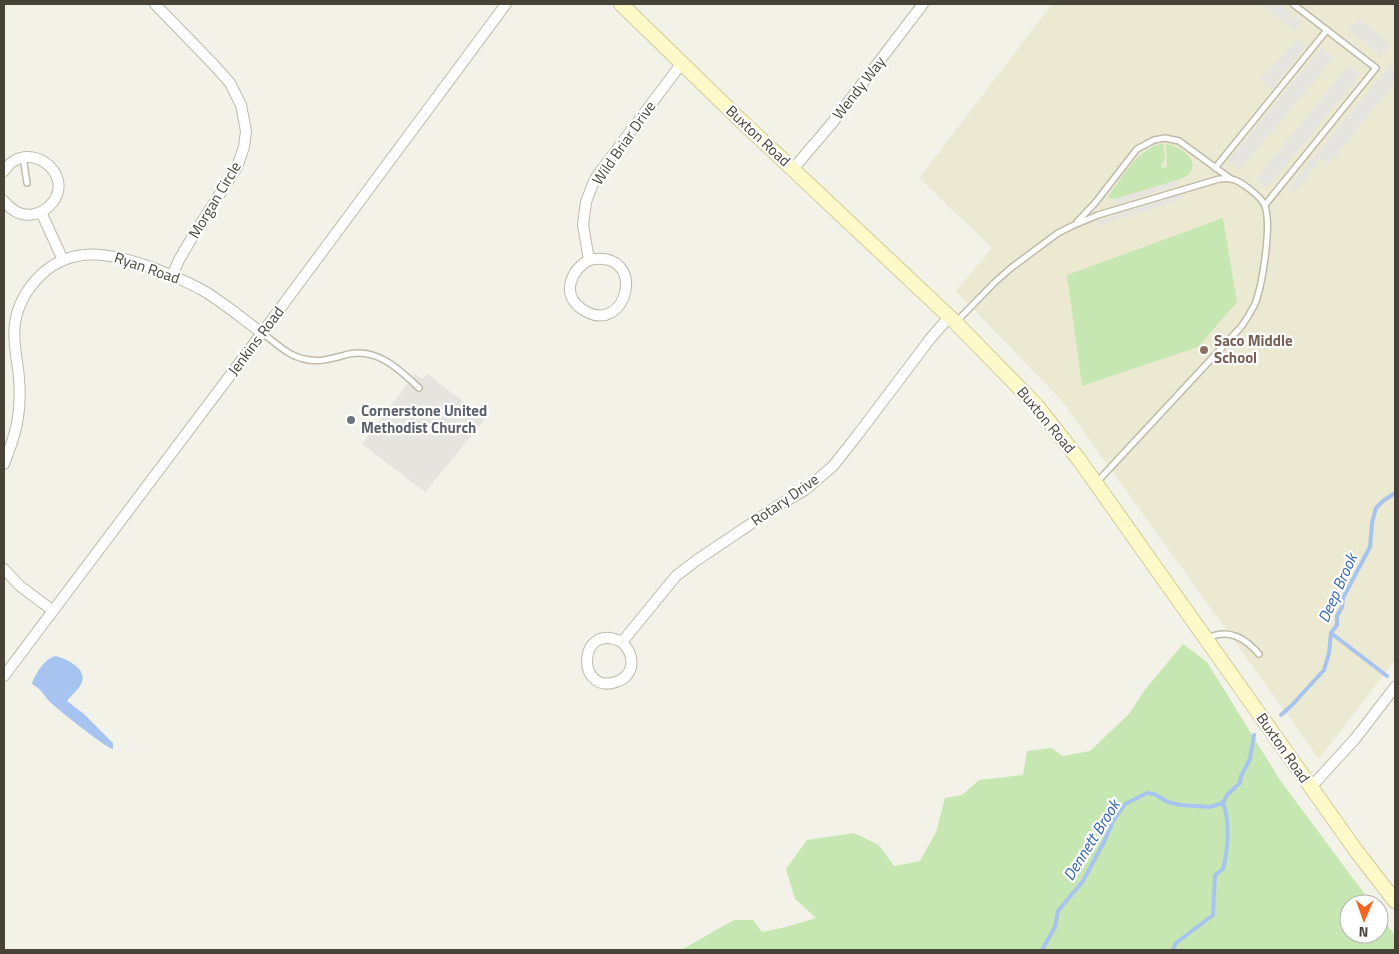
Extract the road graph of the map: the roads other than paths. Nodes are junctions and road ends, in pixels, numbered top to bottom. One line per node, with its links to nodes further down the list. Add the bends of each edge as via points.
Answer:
1 (155, 4): 20 (street, Morgan Circle, via 230,83 241,105 246,130 237,167)
2 (506, 4): 22 (street, Jenkins Road)
3 (622, 4): 7 (main road, Buxton Road)
4 (923, 4): 10 (street, Wendy Way)
5 (1294, 4): 6 (lane)
6 (1327, 30): 9 (lane); 15 (lane, via 1376,68)
7 (682, 63): 10 (main road, Buxton Road); 19 (street, Wild Briar Drive, via 592,186 583,225)
8 (22, 157): 11 (street); 13 (lane); 16 (street, via 41,159 49,165 58,181 55,200)
9 (1215, 168): 12 (lane); 17 (lane, via 1179,141 1165,138 1149,141 1137,149 1095,204)
10 (793, 169): 21 (main road, Buxton Road)
11 (4, 171)
12 (1232, 179): 15 (lane, via 1246,187); 17 (lane, via 1219,179 1188,188)
13 (26, 183)
14 (4, 201): 16 (street, via 15,212 24,215)
15 (1264, 205): 25 (lane, via 1267,221 1264,264 1251,312 1241,327)
16 (41, 212): 18 (street)
17 (1074, 225): 21 (lane, via 1011,268)
18 (63, 260): 20 (street, Ryan Road, via 87,254 108,254); 24 (street, Ryan Road, via 34,282 20,305 14,331 20,411)
19 (589, 260): 19 (street, via 580,265 570,281 573,300 587,312 606,314 621,304 627,287 626,278 615,264 607,260)
20 (172, 276): 22 (street, Ryan Road, via 204,291)
21 (952, 320): 25 (main road, Buxton Road, via 1037,406); 29 (street, Rotary Drive, via 930,339 832,466 805,490 680,573)
22 (262, 333): 23 (lane, via 293,355 306,360 328,360 358,353 373,355 393,365); 27 (street, Jenkins Road)
23 (419, 388)
24 (4, 464)
25 (1096, 483): 28 (main road, Buxton Road)
26 (4, 569): 27 (street, via 20,586)
27 (52, 610): 31 (street, Jenkins Road)
28 (1207, 639): 30 (lane, via 1221,633 1231,634 1248,643); 33 (main road, Buxton Road)
29 (622, 642): 29 (street, via 616,638 601,639 590,648 586,661 596,680 603,683 619,681 630,670 631,654)
30 (1259, 654)
31 (4, 676)
32 (1395, 688): 33 (street)
33 (1311, 787): 34 (main road, Buxton Road)
34 (1395, 901)

